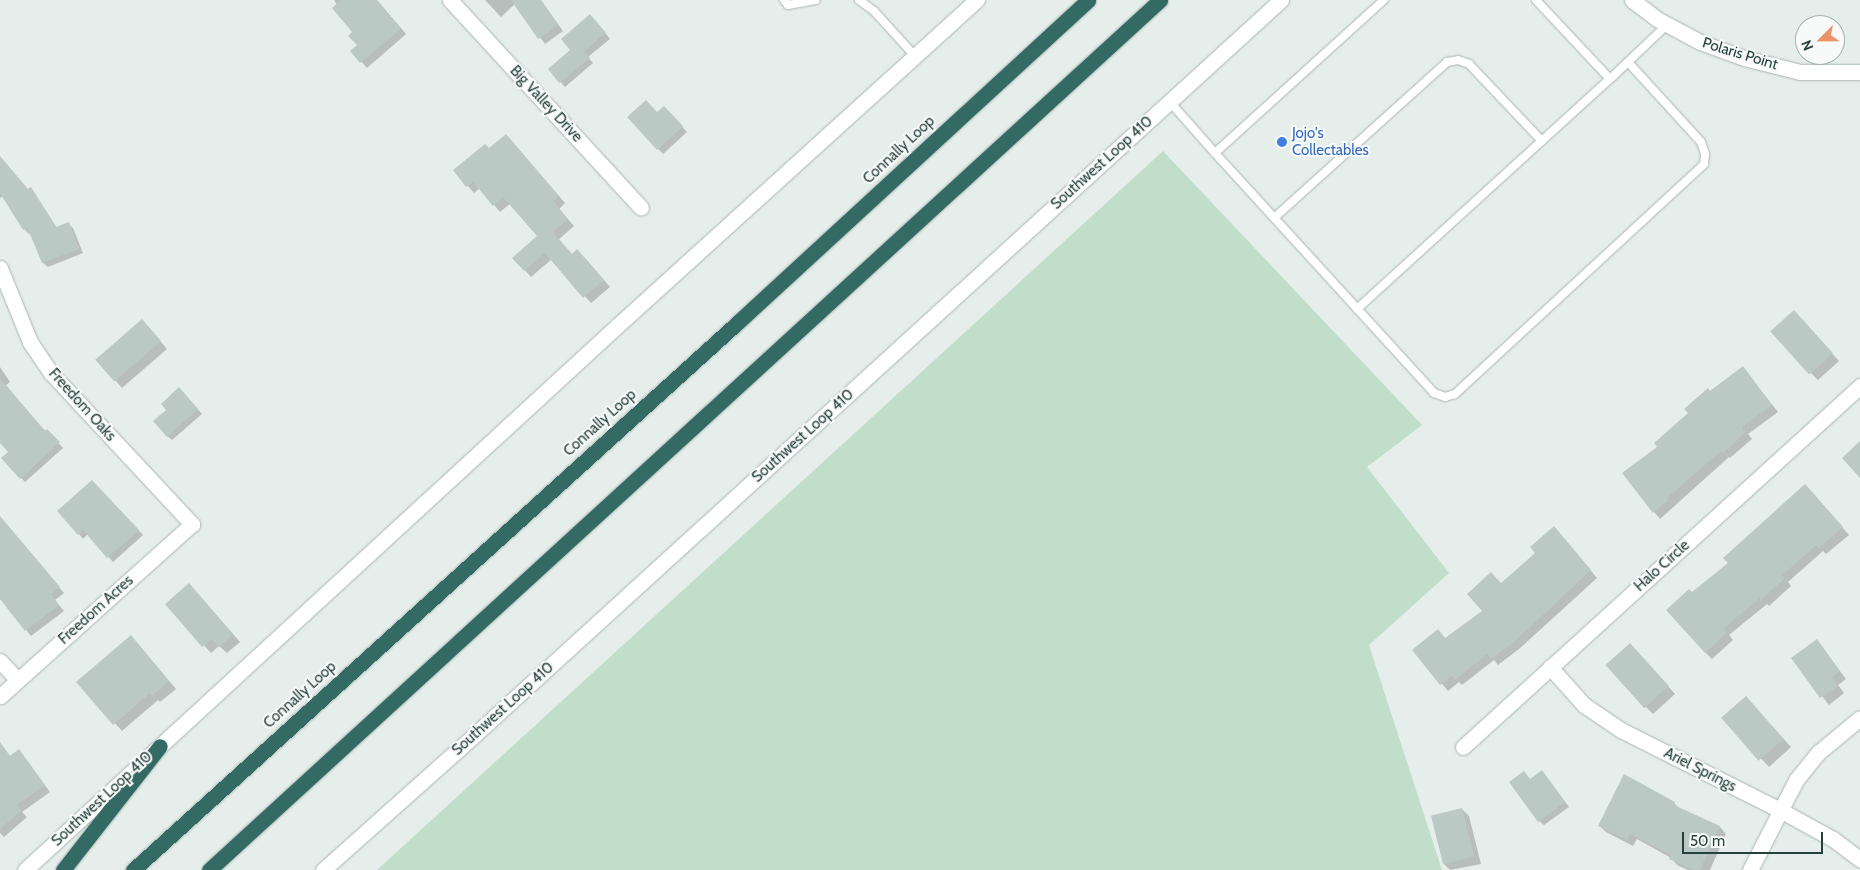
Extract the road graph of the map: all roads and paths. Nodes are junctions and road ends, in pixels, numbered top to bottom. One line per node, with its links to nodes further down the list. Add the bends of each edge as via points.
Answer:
1 (450, 0): 20 (main road, Big Valley Drive)
2 (784, 0): 3 (lane, via 788,5)
3 (816, 0)
4 (859, 0): 13 (lane, via 874,11)
5 (977, 0): 13 (main road, Southwest Loop 410)
6 (1088, 0): 37 (highway, Connally Loop)
7 (1160, 0): 38 (highway)
8 (1281, 0): 17 (main road, Southwest Loop 410)
9 (1384, 0): 19 (lane)
10 (1536, 0): 16 (lane)
11 (1632, 0): 12 (main road, Polaris Point)
12 (1667, 25): 14 (lane); 15 (main road, Polaris Point, via 1700,42 1744,58 1800,72)
13 (915, 56): 31 (main road, Southwest Loop 410)
14 (1628, 62): 16 (lane); 23 (lane, via 1701,142 1704,164 1455,394 1445,397 1434,393)
15 (1860, 72)
16 (1610, 79): 18 (lane)
17 (1170, 102): 19 (lane); 39 (main road, Southwest Loop 410)
18 (1542, 141): 21 (lane, via 1469,64 1458,60 1446,62); 23 (lane)
19 (1214, 153): 21 (lane)
20 (641, 208)
21 (1274, 218): 23 (lane)
22 (0, 268): 25 (main road, Freedom Oaks, via 30,342 51,373)
23 (1357, 309)
24 (1860, 386): 27 (main road, Halo Circle)
25 (192, 524): 28 (main road, Freedom Acres)
26 (0, 661): 28 (main road)
27 (1550, 667): 32 (main road, Halo Circle); 33 (main road, Ariel Springs, via 1584,705 1621,730)
28 (18, 680): 29 (main road, Freedom Acres)
29 (0, 696)
30 (1860, 718): 33 (main road, via 1819,752 1796,780)
31 (160, 746): 35 (main road, Southwest Loop 410); 36 (highway)
32 (1463, 746)
33 (1780, 810): 34 (main road, Ariel Springs, via 1833,839); 40 (main road)
34 (1860, 859)
35 (25, 870)
36 (63, 870)
37 (134, 870)
38 (209, 870)
39 (323, 870)
40 (1750, 870)

